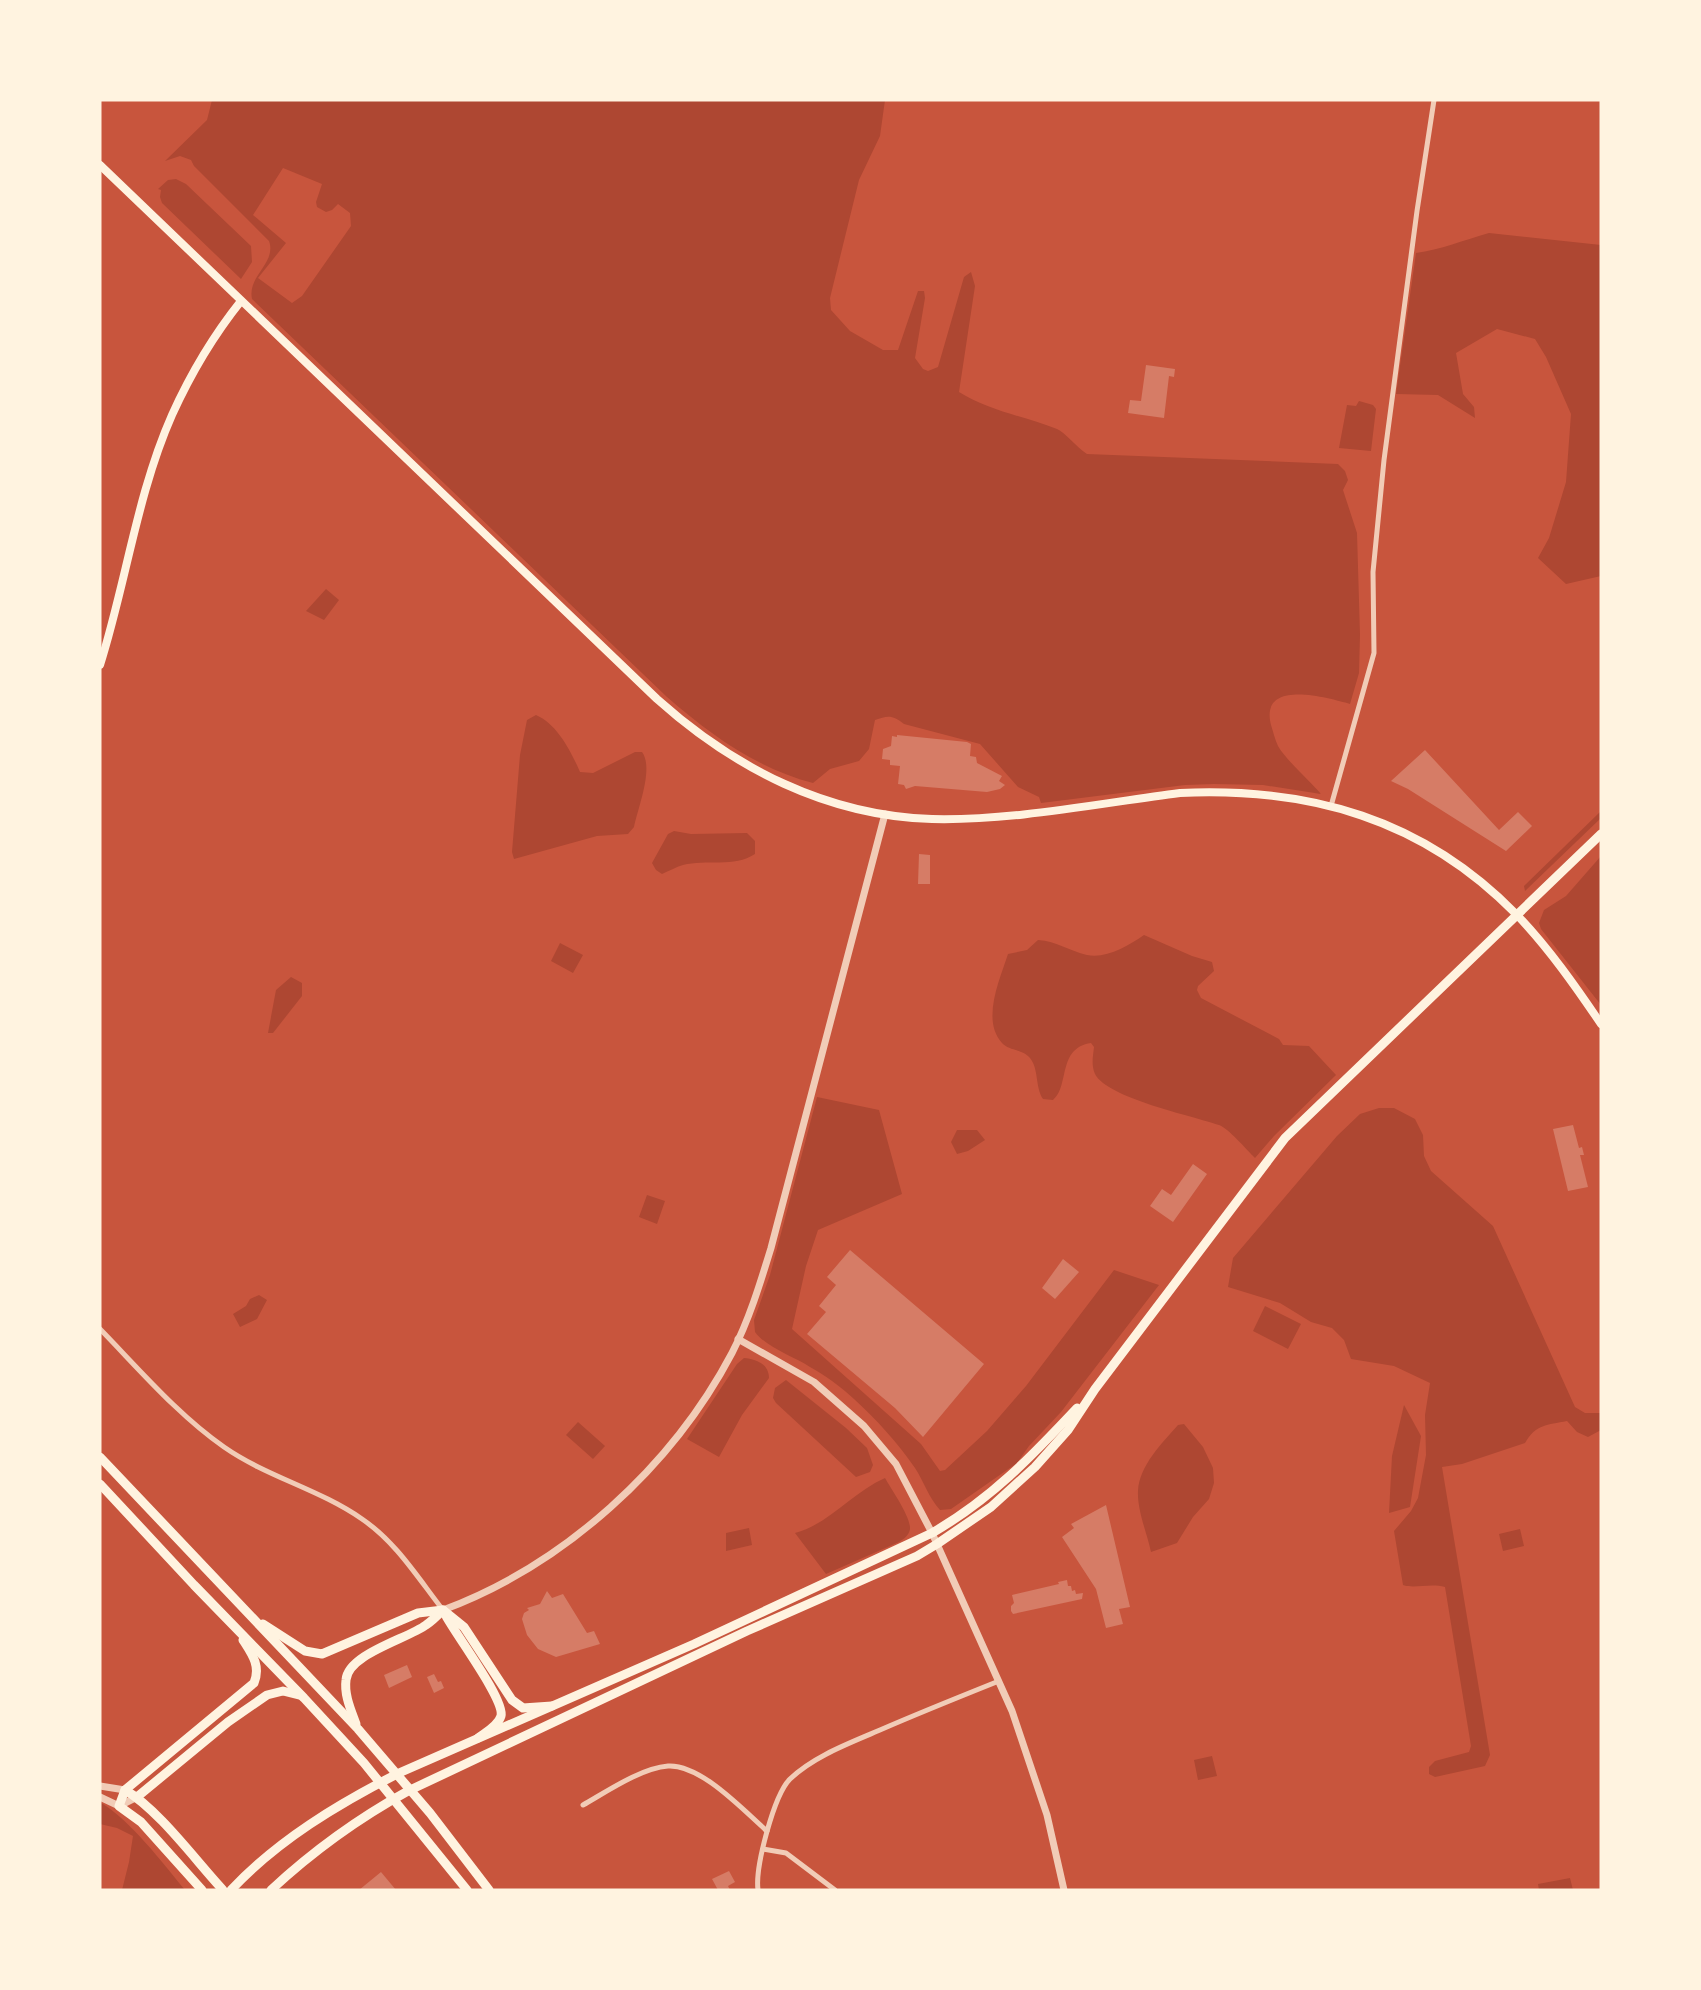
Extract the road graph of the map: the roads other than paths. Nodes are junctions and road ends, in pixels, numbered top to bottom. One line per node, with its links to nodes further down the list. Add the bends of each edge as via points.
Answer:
1 (1434, 100): 5 (street, via 1383,472 1373,572 1374,653)
2 (100, 166): 3 (main road)
3 (242, 301): 4 (main road, via 207,346 172,416 150,477); 6 (main road, via 689,727 747,766 800,792)
4 (100, 665)
5 (1331, 806): 6 (main road, via 1276,795 1212,792 990,817); 8 (main road, via 1425,843)
6 (885, 814): 11 (street, via 774,1237)
7 (1601, 834): 8 (main road)
8 (1518, 916): 9 (main road); 12 (main road, via 1285,1138)
9 (1601, 1024)
10 (100, 1329): 17 (street, via 222,1447 340,1505 374,1528)
11 (738, 1339): 15 (street, via 814,1382 864,1426 895,1464); 17 (street, via 694,1412 627,1492 582,1531 521,1573)
12 (1095, 1389): 15 (main road, via 1027,1462); 16 (main road, via 1068,1430 1028,1475)
13 (100, 1457): 18 (main road)
14 (100, 1485): 19 (main road)
15 (932, 1533): 16 (street); 22 (main road)
16 (937, 1544): 20 (street); 36 (main road, via 408,1791 364,1815)
17 (443, 1610): 18 (main road, via 418,1613 322,1654 298,1647); 22 (main road, via 464,1627 512,1700 523,1708); 23 (main road, via 426,1626 365,1656 350,1670 346,1690); 24 (main road, via 499,1700 500,1719)
18 (250, 1616): 23 (main road)
19 (233, 1624): 21 (main road); 26 (main road, via 256,1662 254,1683)
20 (999, 1681): 31 (street, via 850,1742 813,1762 784,1786); 41 (street, via 1038,1786)
21 (304, 1698): 28 (main road, via 284,1691 267,1695); 37 (main road, via 364,1763)
22 (552, 1706): 24 (main road)
23 (358, 1729): 38 (main road)
24 (478, 1738): 35 (main road, via 353,1796 276,1849)
25 (100, 1786): 26 (street)
26 (125, 1790): 28 (main road); 30 (main road)
27 (100, 1797): 30 (street)
28 (137, 1797): 30 (street); 34 (main road)
29 (583, 1805): 31 (street, via 622,1783 673,1766 706,1780)
30 (119, 1806): 33 (main road, via 141,1822)
31 (768, 1831): 32 (street)
32 (763, 1849): 39 (street); 40 (street, via 786,1853)
33 (202, 1890)
34 (223, 1890)
35 (231, 1890)
36 (271, 1890)
37 (467, 1890)
38 (489, 1890)
39 (758, 1890)
40 (835, 1890)
41 (1064, 1890)

